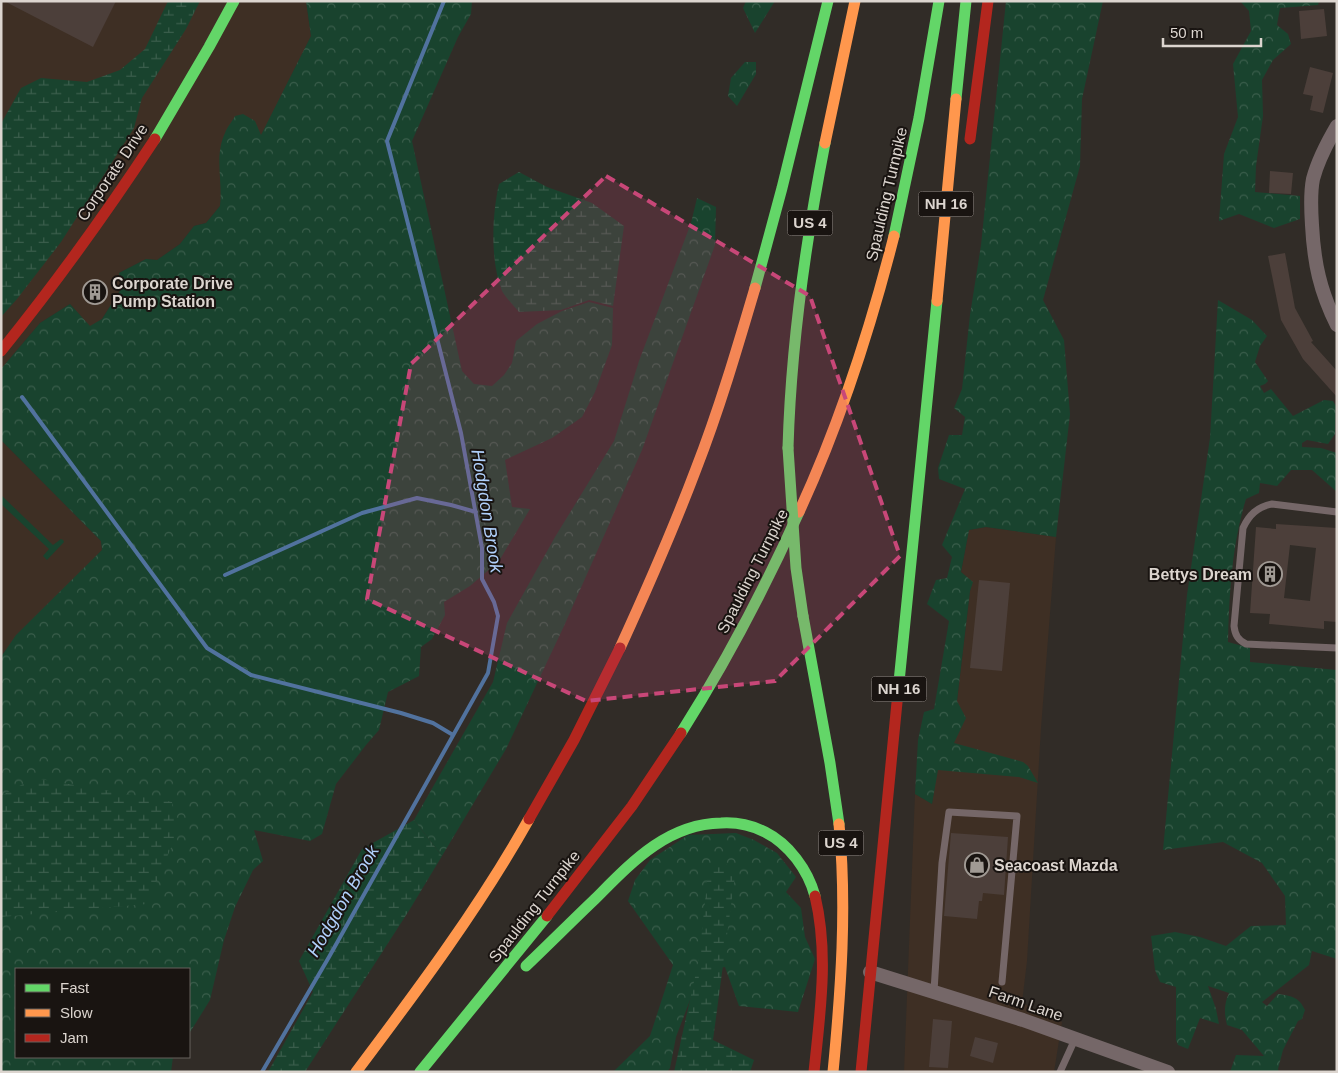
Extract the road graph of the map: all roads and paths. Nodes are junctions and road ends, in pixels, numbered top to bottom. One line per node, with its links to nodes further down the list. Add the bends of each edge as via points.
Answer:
1 (234, 1): 11 (main road, Corporate Drive, via 188,84 123,188)
2 (828, 1): 22 (main road, via 768,238 728,376 679,512 642,601 580,728 508,853 429,974)
3 (855, 1): 25 (main road, US 4, bridge, via 820,169 795,320 789,384 788,448 795,560 842,852 844,946)
4 (939, 1): 21 (main road, Spaulding Turnpike, via 912,155 874,312 827,448 785,545 714,679 648,783)
5 (966, 1): 12 (main road, NH 16)
6 (988, 1): 8 (main road)
7 (1337, 126): 10 (street, via 1317,165 1311,198 1316,270)
8 (968, 151)
9 (955, 229): 12 (main road)
10 (1337, 325)
11 (1, 351)
12 (926, 406): 15 (main road, NH 16)
13 (1337, 512): 14 (lane, via 1272,504 1258,509 1246,521 1234,626 1240,641 1253,644)
14 (1337, 648)
15 (870, 972): 19 (street, Farm Lane); 26 (main road, NH 16)
16 (518, 973): 24 (main road, via 649,847 671,834 700,824 731,822 761,830 786,846 806,870 817,898 822,930 822,966)
17 (1002, 982): 19 (lane, via 1017,816 949,812 942,863)
18 (504, 986): 21 (main road)
19 (934, 991): 20 (street, Farm Lane)
20 (1075, 1039): 27 (lane); 28 (street, Farm Lane)
21 (436, 1053): 23 (main road, Spaulding Turnpike)
22 (356, 1072)
23 (420, 1072)
24 (814, 1072)
25 (833, 1072)
26 (860, 1072)
27 (1060, 1072)
28 (1168, 1072)

